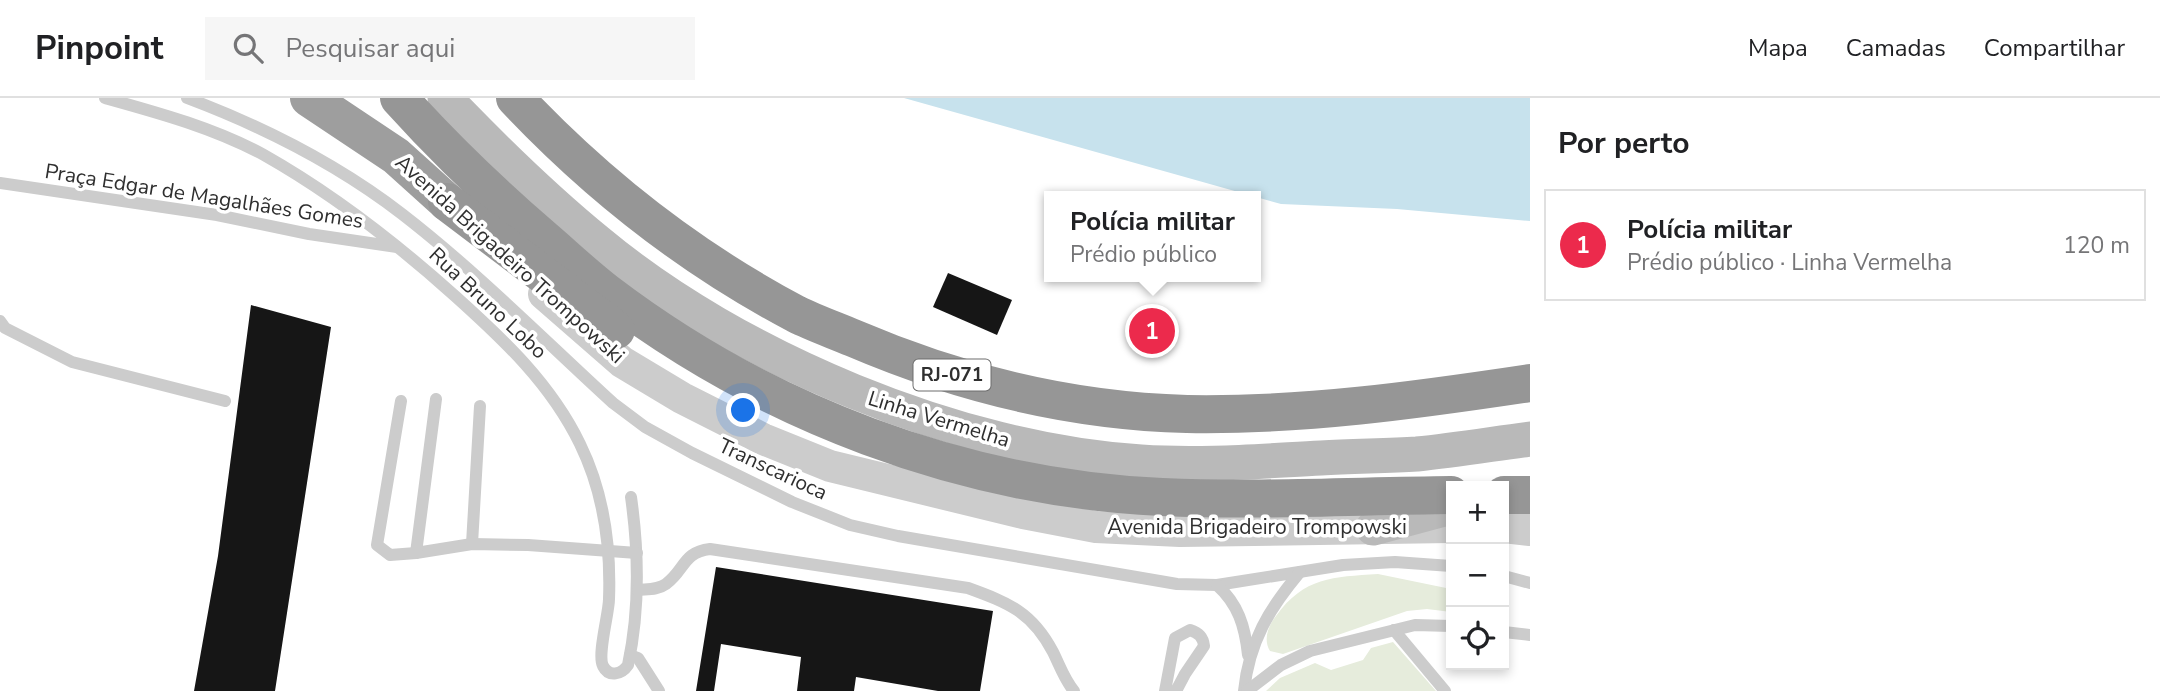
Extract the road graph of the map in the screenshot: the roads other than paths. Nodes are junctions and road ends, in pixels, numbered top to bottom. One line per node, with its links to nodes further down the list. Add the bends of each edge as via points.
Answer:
1 (105, 98): 9 (lane, Rua Bruno Lobo, via 201,127 263,155)
2 (187, 98): 41 (lane, Transcarioca, via 293,144 350,178 402,215 645,427 793,502 850,525 898,536 1114,575)
3 (309, 98): 8 (highway, Avenida Brigadeiro Trompowski, via 396,156)
4 (400, 98): 18 (highway, Linha Vermelha, via 475,178 605,292 730,373)
5 (445, 98): 19 (main road, Linha Vermelha, via 598,243 701,315 848,389 955,427 1080,455 1186,464 1417,454)
6 (515, 98): 13 (highway, RJ-071, via 596,175 726,274 798,315 951,375 1028,395 1185,414 1267,413)
7 (0, 183): 9 (lane, Praça Edgar de Magalhães Gomes)
8 (447, 202): 18 (highway, via 610,326 699,383 729,396); 28 (street, Avenida Brigadeiro Trompowski, via 622,362 682,398 830,466 1096,527 1180,531)
9 (402, 248): 32 (lane, Rua Bruno Lobo, via 501,338 557,403 598,489)
10 (0, 321): 15 (lane, via 5,328 72,362)
11 (1530, 371): 13 (highway)
12 (1530, 383): 13 (highway, RJ-071)
13 (1471, 392)
14 (436, 399): 33 (lane)
15 (225, 401)
16 (401, 401): 33 (lane, via 377,545 390,555)
17 (480, 406): 31 (lane)
18 (851, 430): 22 (highway, Linha Vermelha, via 986,472 1115,493 1214,498)
19 (1530, 439)
20 (1530, 476): 21 (main road)
21 (1509, 485)
22 (1446, 495)
23 (1509, 495): 24 (highway)
24 (1530, 495)
25 (631, 497): 34 (lane)
26 (1446, 508): 28 (main road)
27 (1446, 527): 28 (street, Avenida Brigadeiro Trompowski)
28 (1373, 528)
29 (1509, 528): 30 (street)
30 (1530, 530)
31 (472, 544): 32 (lane); 33 (lane)
32 (609, 551): 34 (lane); 47 (lane, Rua Bruno Lobo, via 603,666 618,674 628,665)
33 (416, 553)
34 (637, 553): 42 (lane)
35 (1446, 566): 36 (lane, Transcarioca, via 1395,562)
36 (1300, 572): 41 (lane, Transcarioca); 48 (lane, via 1272,608)
37 (1509, 575): 38 (lane)
38 (1530, 575)
39 (1509, 577): 40 (lane)
40 (1530, 583)
41 (1217, 585): 48 (lane, via 1243,622)
42 (638, 590): 47 (lane); 50 (lane, via 667,583 690,554 710,549 968,588 1008,603 1030,618)
43 (1446, 626): 44 (lane)
44 (1394, 630): 53 (lane, via 1310,651); 54 (lane)
45 (1509, 633): 46 (lane)
46 (1530, 635)
47 (630, 655): 49 (lane, via 638,658)
48 (1248, 658): 53 (lane)
49 (659, 691)
50 (1074, 691)
51 (1165, 691): 52 (lane, via 1175,638 1190,630 1198,633 1204,646)
52 (1176, 691)
53 (1245, 691)
54 (1445, 691)

